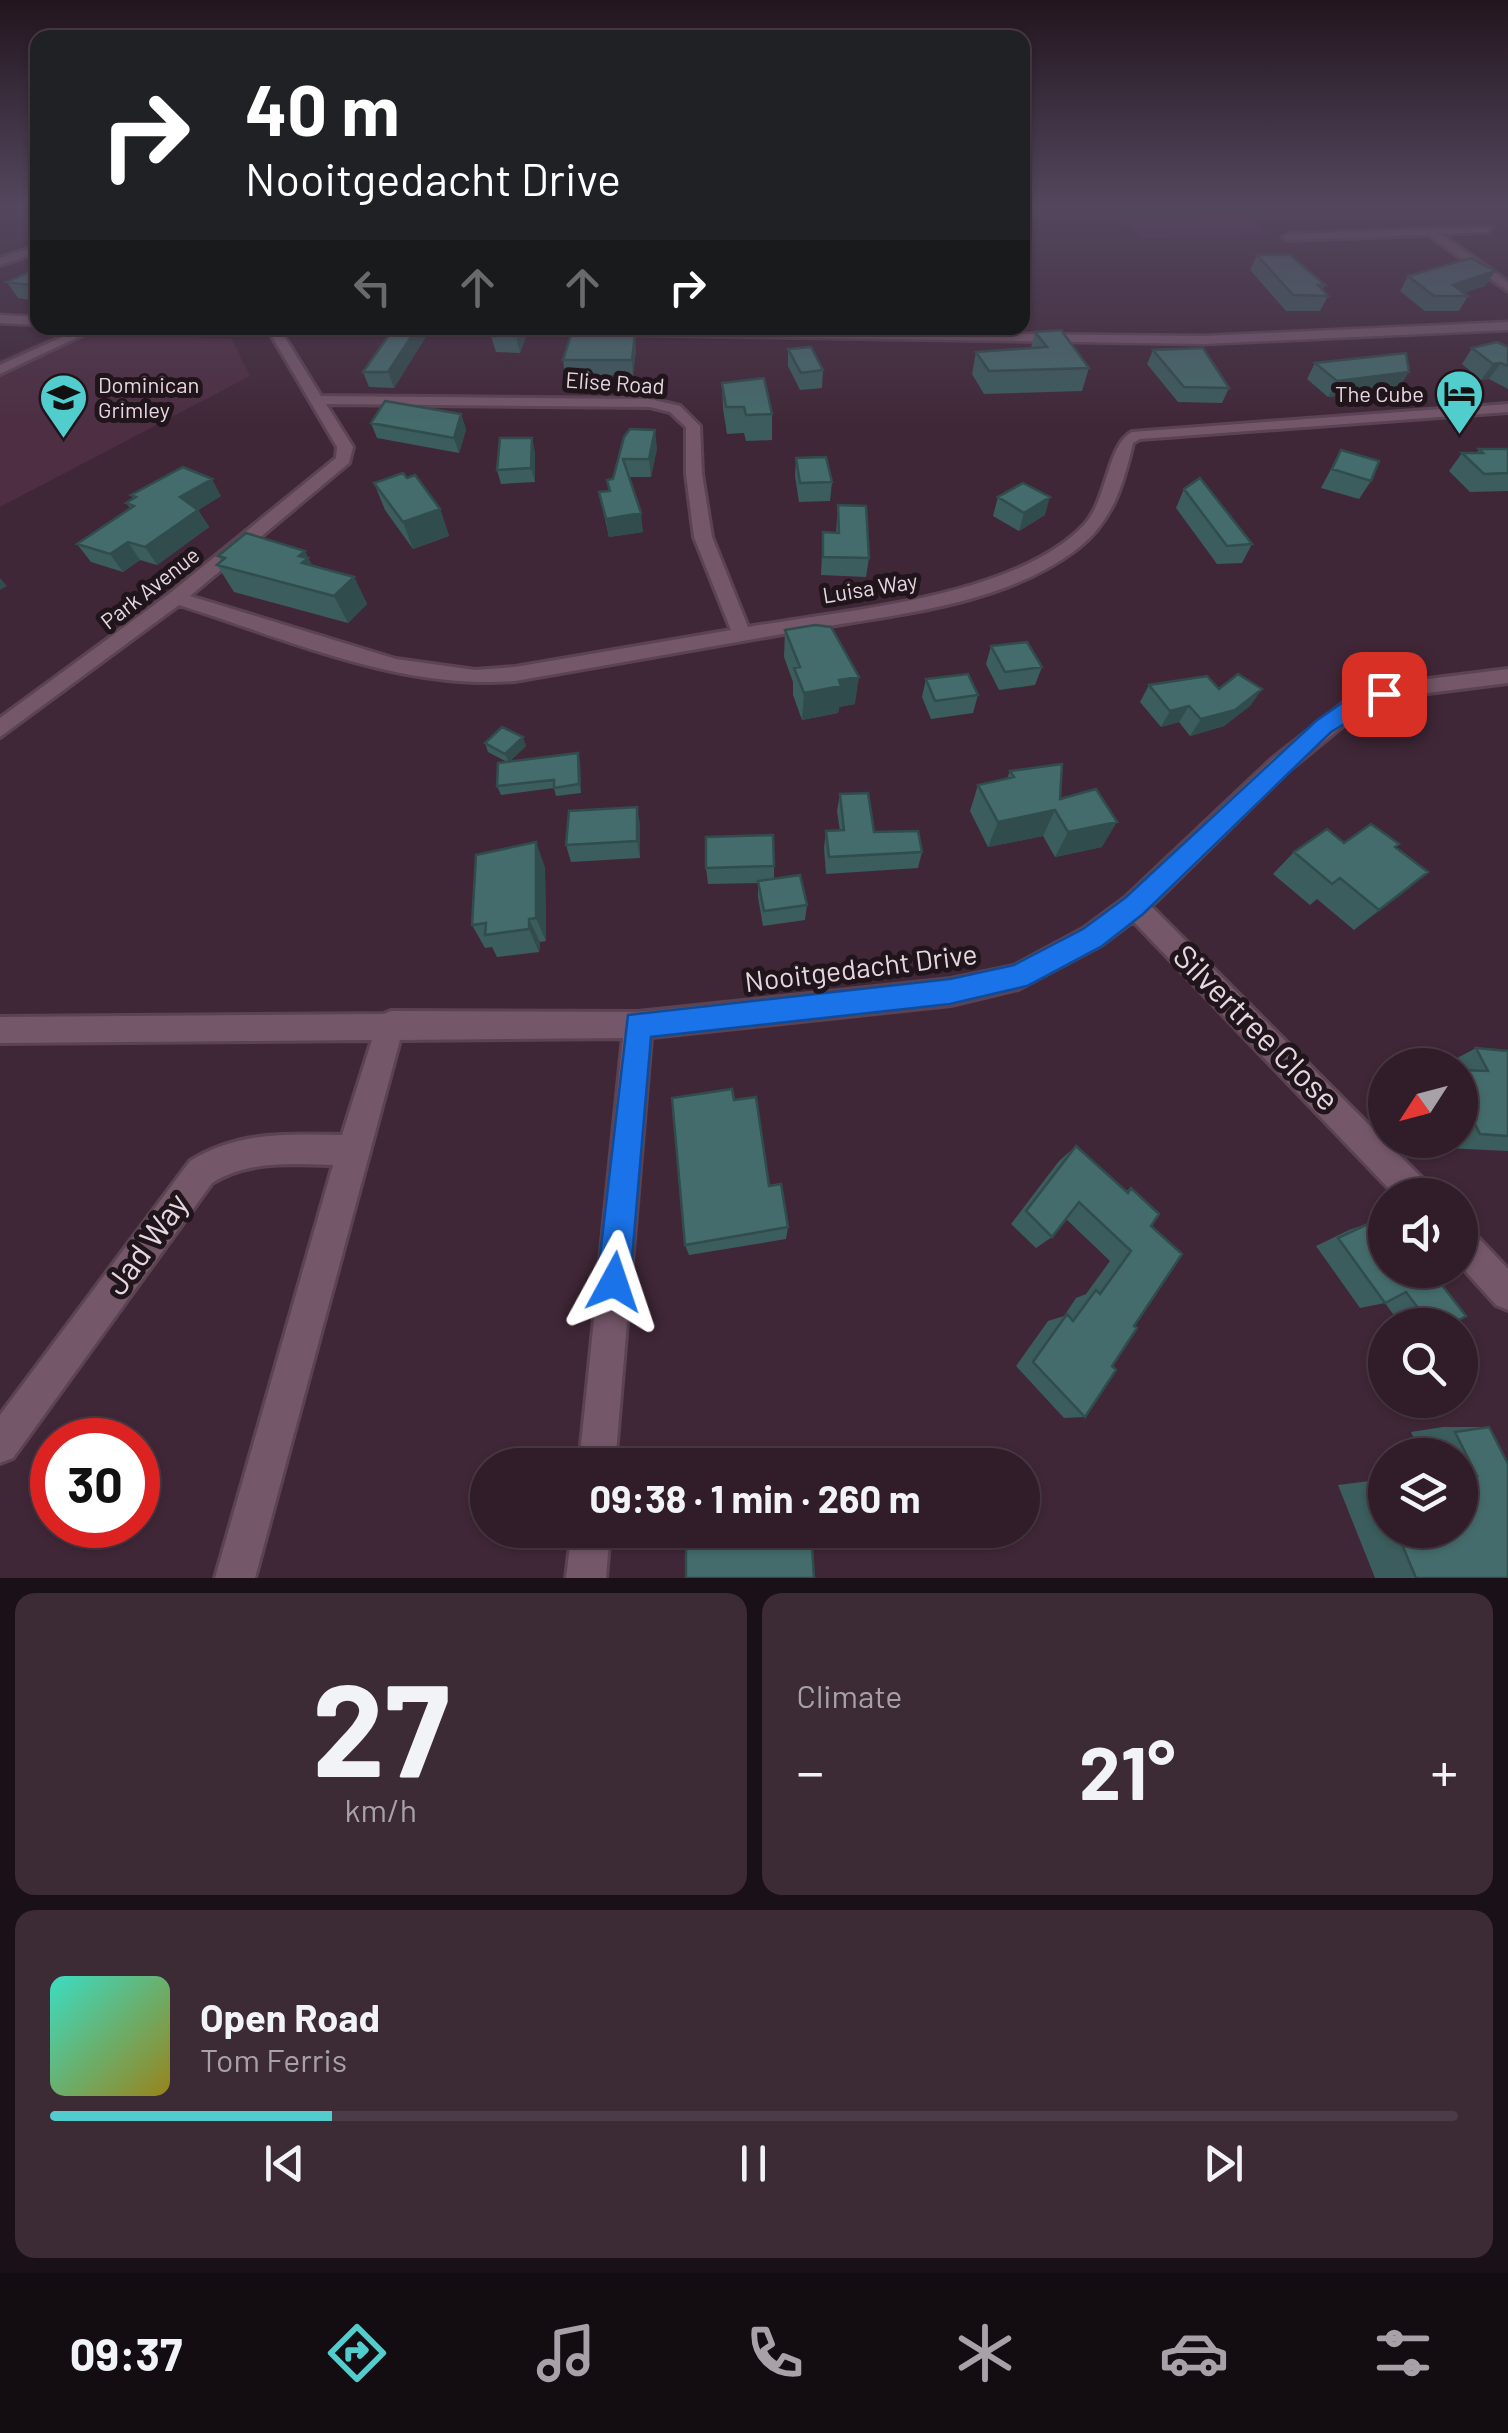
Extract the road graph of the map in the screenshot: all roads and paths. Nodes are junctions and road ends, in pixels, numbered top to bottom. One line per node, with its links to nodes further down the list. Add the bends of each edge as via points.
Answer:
1 (0, 319): 2 (street)
2 (30, 320)
3 (1508, 326): 6 (street, via 1204,340)
4 (76, 335): 7 (street)
5 (277, 335): 8 (street, Park Avenue)
6 (1014, 335)
7 (0, 370)
8 (314, 400): 10 (street, Park Avenue, via 345,447 344,460); 11 (street, Elise Road, via 650,403 675,409 693,426 703,537)
9 (1508, 408): 11 (street, Luisa Way, via 1138,435 1126,441 1099,518 1025,571 948,598)
10 (176, 598): 11 (street, Luisa Way, via 395,666 457,676 515,674); 13 (street, Park Avenue)
11 (741, 632)
12 (1508, 676): 14 (street, Nooitgedacht Drive, via 1420,687 1354,705 1280,765)
13 (0, 729)
14 (1134, 906): 16 (street, Nooitgedacht Drive, via 1018,977 950,992); 19 (street, Silvertree Close)
15 (391, 1024): 16 (street, Nooitgedacht Drive); 17 (street, Nooitgedacht Drive, via 261,1031); 18 (street)
16 (638, 1025): 23 (street)
17 (0, 1030)
18 (354, 1150): 22 (street, Jad Way, via 240,1151 201,1172); 25 (street)
19 (1401, 1178)
20 (1478, 1260): 21 (street)
21 (1508, 1293)
22 (0, 1446)
23 (599, 1448)
24 (589, 1548): 26 (street)
25 (235, 1578)
26 (586, 1578)

